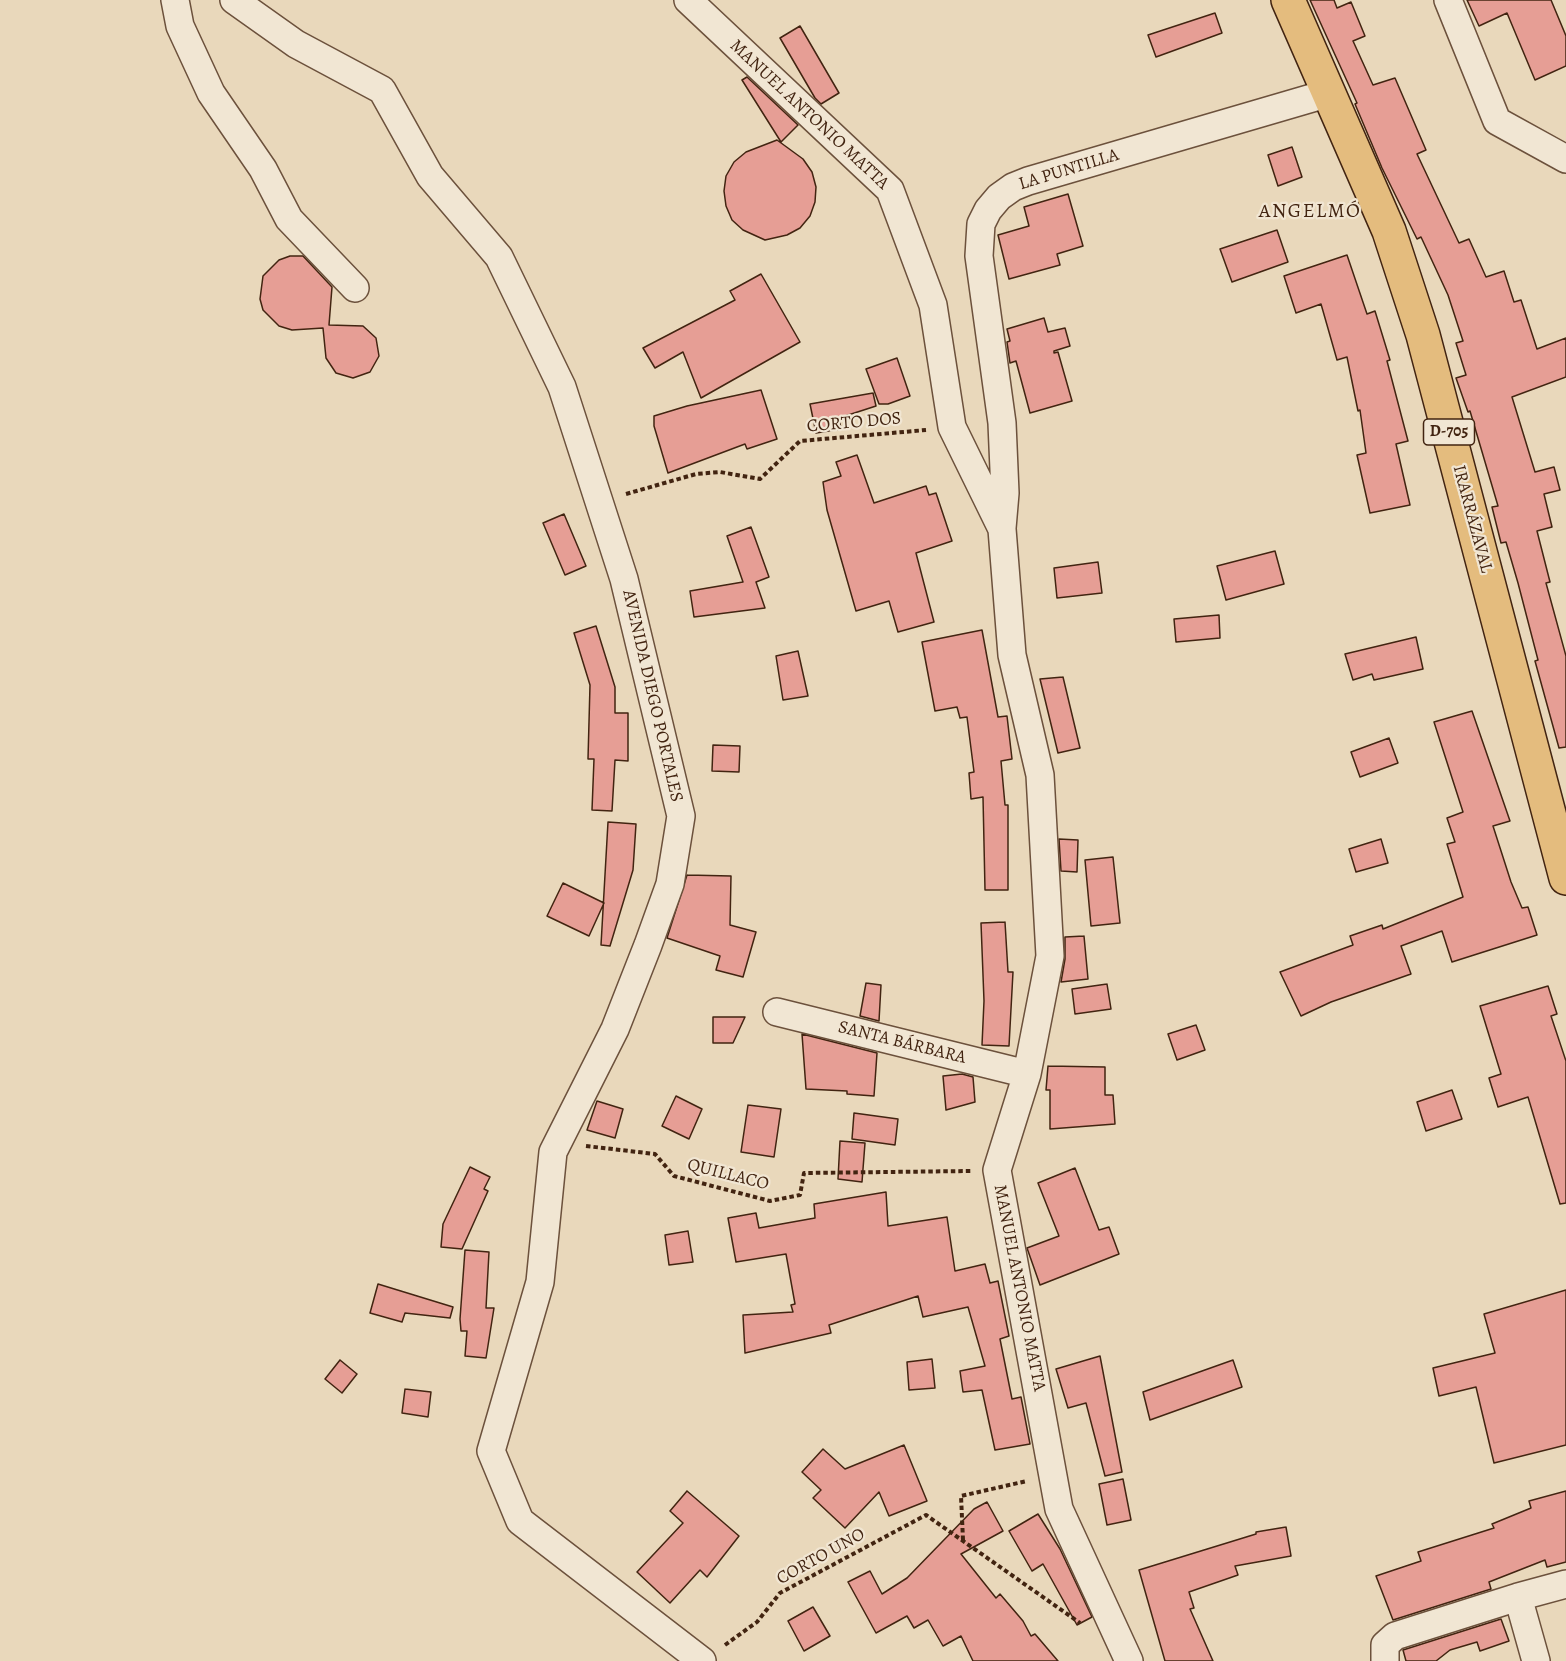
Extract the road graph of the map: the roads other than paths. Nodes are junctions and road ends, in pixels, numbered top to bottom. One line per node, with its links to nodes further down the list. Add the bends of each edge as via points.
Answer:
1 (175, 0): 10 (street, via 180,26 211,93 263,170 289,219)
2 (234, 0): 17 (street, AVENIDA DIEGO PORTALES, via 296,44 382,90 430,176 499,258 562,387 624,579 681,816 670,884 648,945 615,1029 553,1152 540,1282 491,1451 520,1521)
3 (688, 0): 7 (street, MANUEL ANTONIO MATTA)
4 (717, 0): 7 (street, MANUEL ANTONIO MATTA)
5 (1288, 0): 8 (main road, IRARRÁZAVAL / D-705)
6 (1448, 0): 9 (street, via 1497,121)
7 (719, 31): 11 (street, MANUEL ANTONIO MATTA, via 890,190 933,305 952,427)
8 (1329, 93): 11 (street, LA PUNTILLA, via 1028,181 1012,187 988,210 980,232 979,256 1002,423); 12 (main road, IRARRÁZAVAL / D-705, via 1389,231 1423,335)
9 (1566, 159)
10 (355, 288)
11 (1002, 529): 14 (street, MANUEL ANTONIO MATTA, via 1012,655 1040,775 1050,956)
12 (1566, 878)
13 (777, 1012): 14 (street, SANTA BÁRBARA)
14 (1027, 1074): 18 (street, MANUEL ANTONIO MATTA, via 997,1170 1059,1509)
15 (1566, 1584): 16 (street)
16 (1518, 1597): 19 (street, via 1395,1636 1385,1646); 20 (street)
17 (712, 1654)
18 (1127, 1655)
19 (1385, 1661)
20 (1536, 1661)

